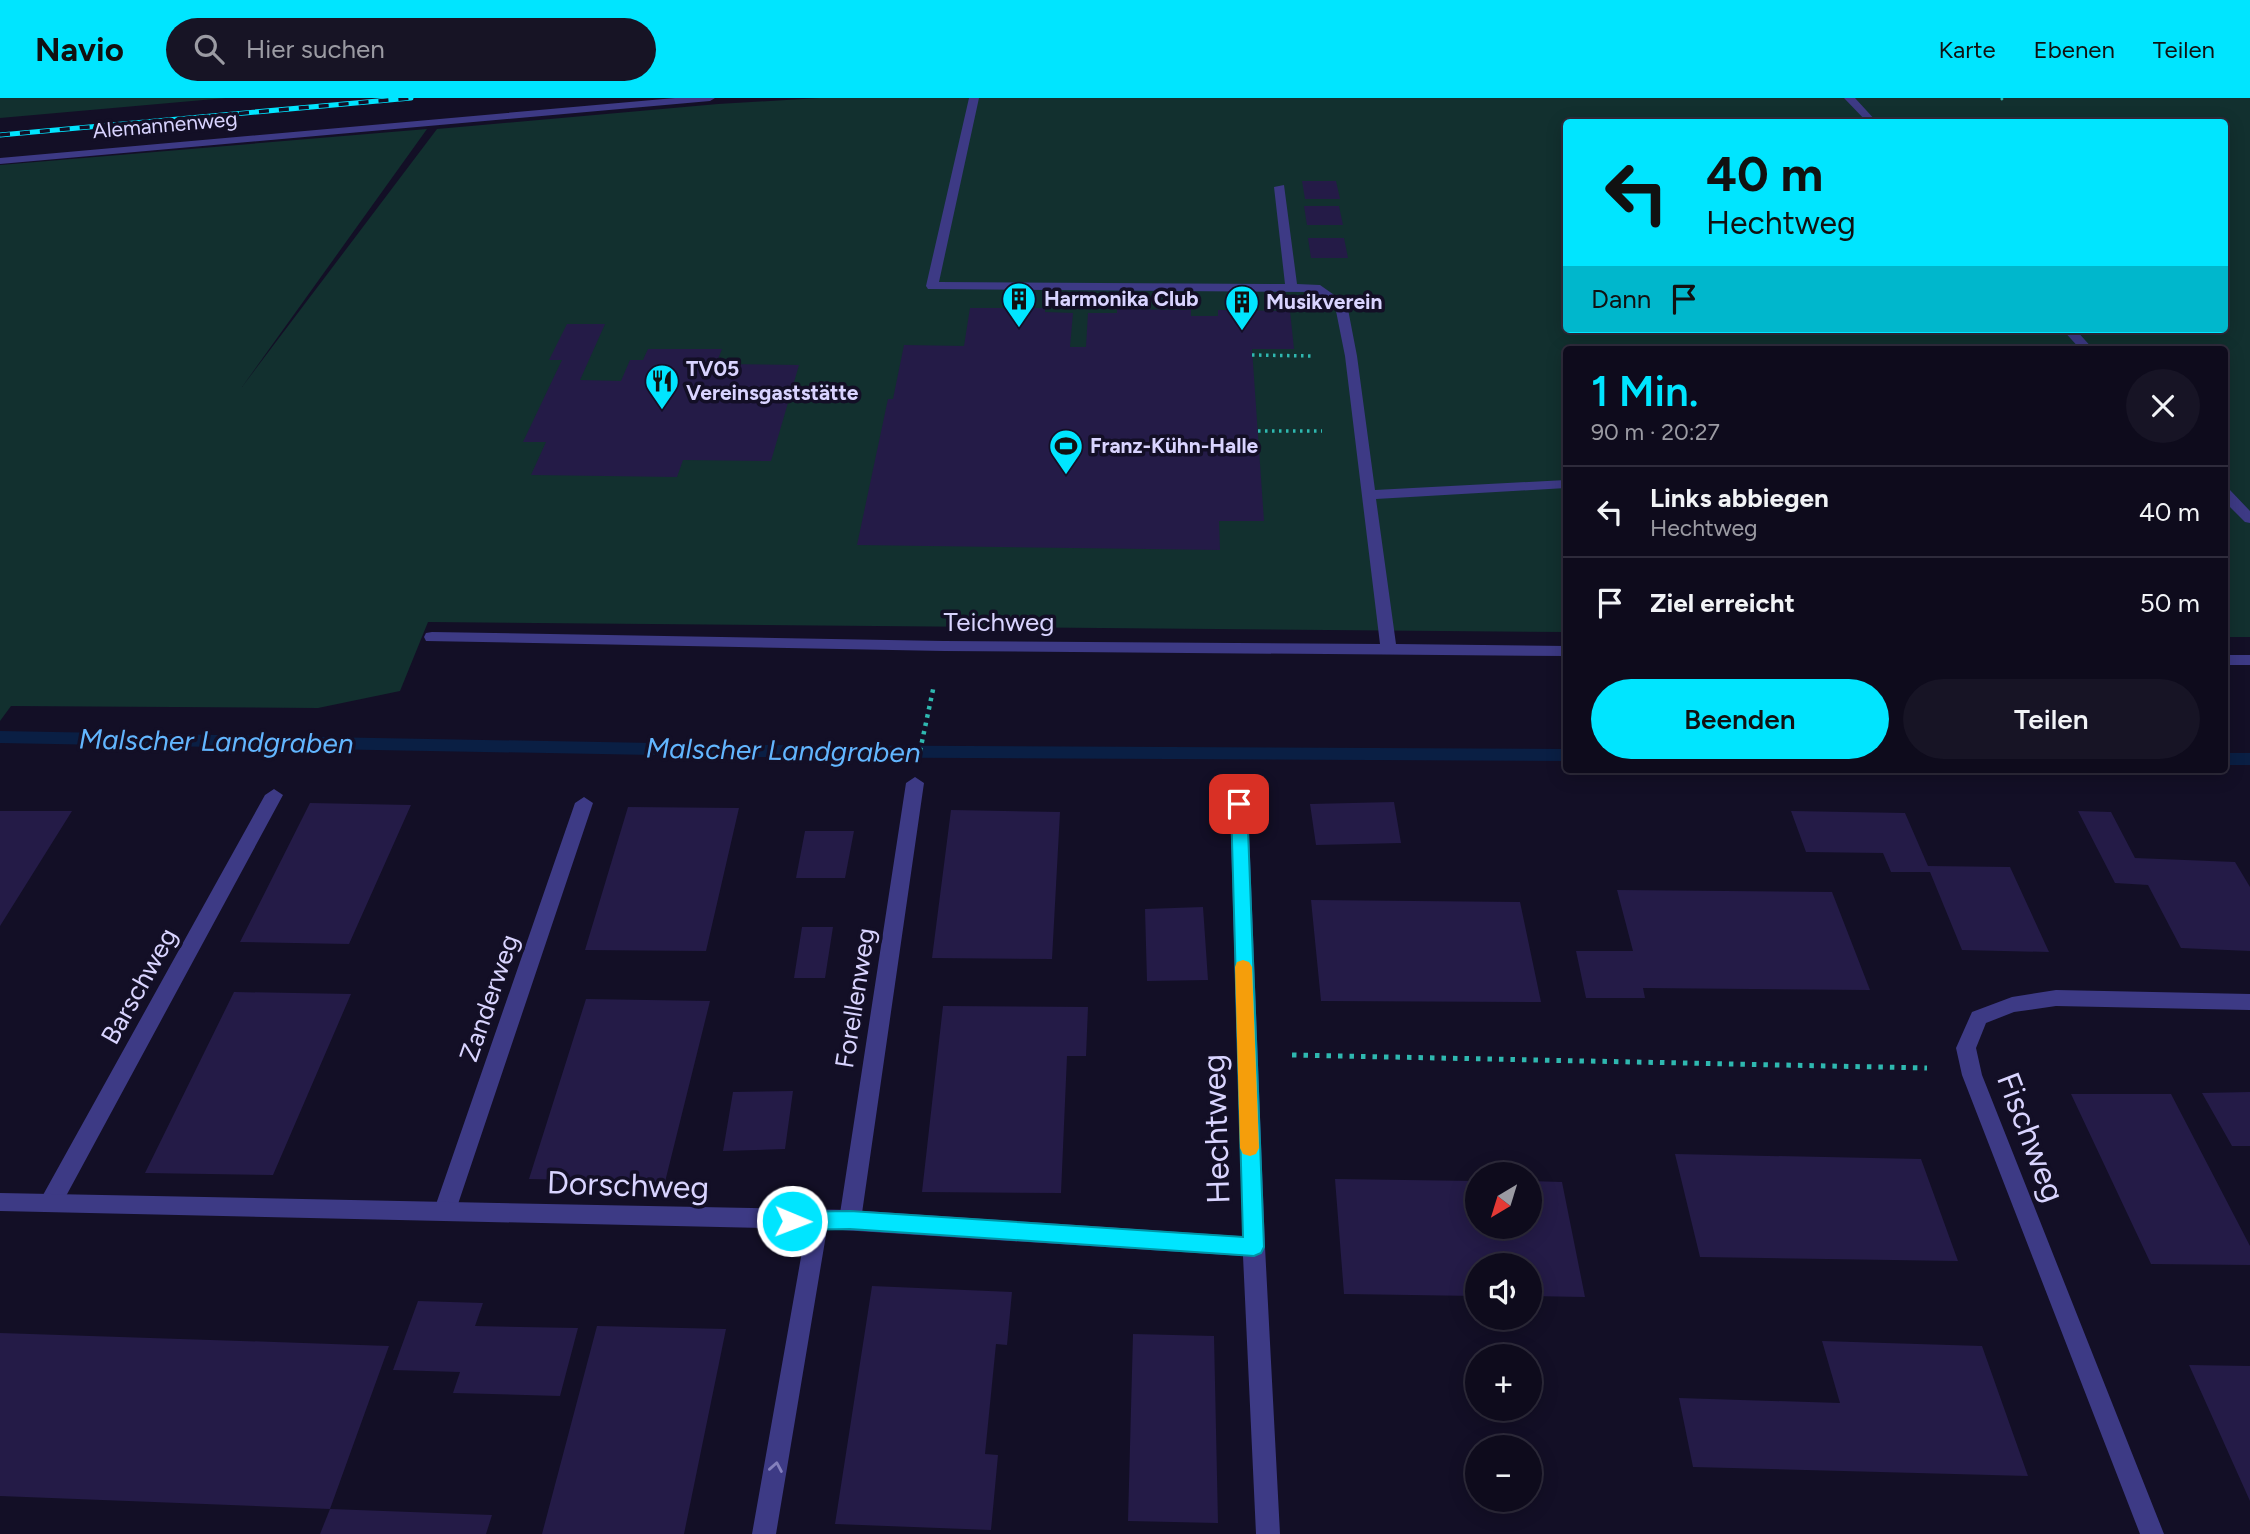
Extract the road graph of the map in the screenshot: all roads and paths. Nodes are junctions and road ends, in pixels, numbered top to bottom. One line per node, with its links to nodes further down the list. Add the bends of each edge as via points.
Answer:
1 (710, 98): 5 (street, Alemannenweg)
2 (974, 98): 7 (street, via 932,286)
3 (1849, 98): 4 (street)
4 (1869, 119)
5 (0, 161)
6 (1280, 187): 7 (street)
7 (1291, 288): 11 (street, via 1316,288 1341,304)
8 (2072, 333): 9 (street)
9 (2084, 346)
10 (1252, 355): 11 (path)
11 (1351, 356): 13 (street)
12 (1258, 431): 13 (path)
13 (1361, 432): 15 (street)
14 (1563, 484): 15 (street)
15 (1369, 495): 19 (street)
16 (2228, 496): 17 (street)
17 (2250, 519)
18 (432, 636): 19 (street, Teichweg, via 944,646)
19 (1388, 648): 20 (street, Teichweg)
20 (1563, 651)
21 (2228, 660): 22 (street)
22 (2250, 660)
23 (915, 783): 33 (street, Forellenweg)
24 (274, 795): 31 (street, Barschweg)
25 (583, 803): 32 (street, Zanderweg)
26 (1239, 804): 28 (street, Hechtweg)
27 (2250, 1002): 29 (street, Fischweg, via 2056,998 2012,1005 1979,1018 1966,1048)
28 (1246, 1054): 29 (path); 35 (street, Hechtweg)
29 (1971, 1068): 38 (street, Fischweg)
30 (0, 1202): 31 (street, Dorschweg)
31 (51, 1202): 32 (street, Dorschweg)
32 (445, 1210): 34 (street, Dorschweg)
33 (850, 1220): 34 (street, Dorschweg); 35 (street, Dorschweg)
34 (818, 1222): 36 (street, one-way to 34)
35 (1254, 1247): 37 (street, Hechtweg)
36 (764, 1534)
37 (1268, 1534)
38 (2152, 1534)

